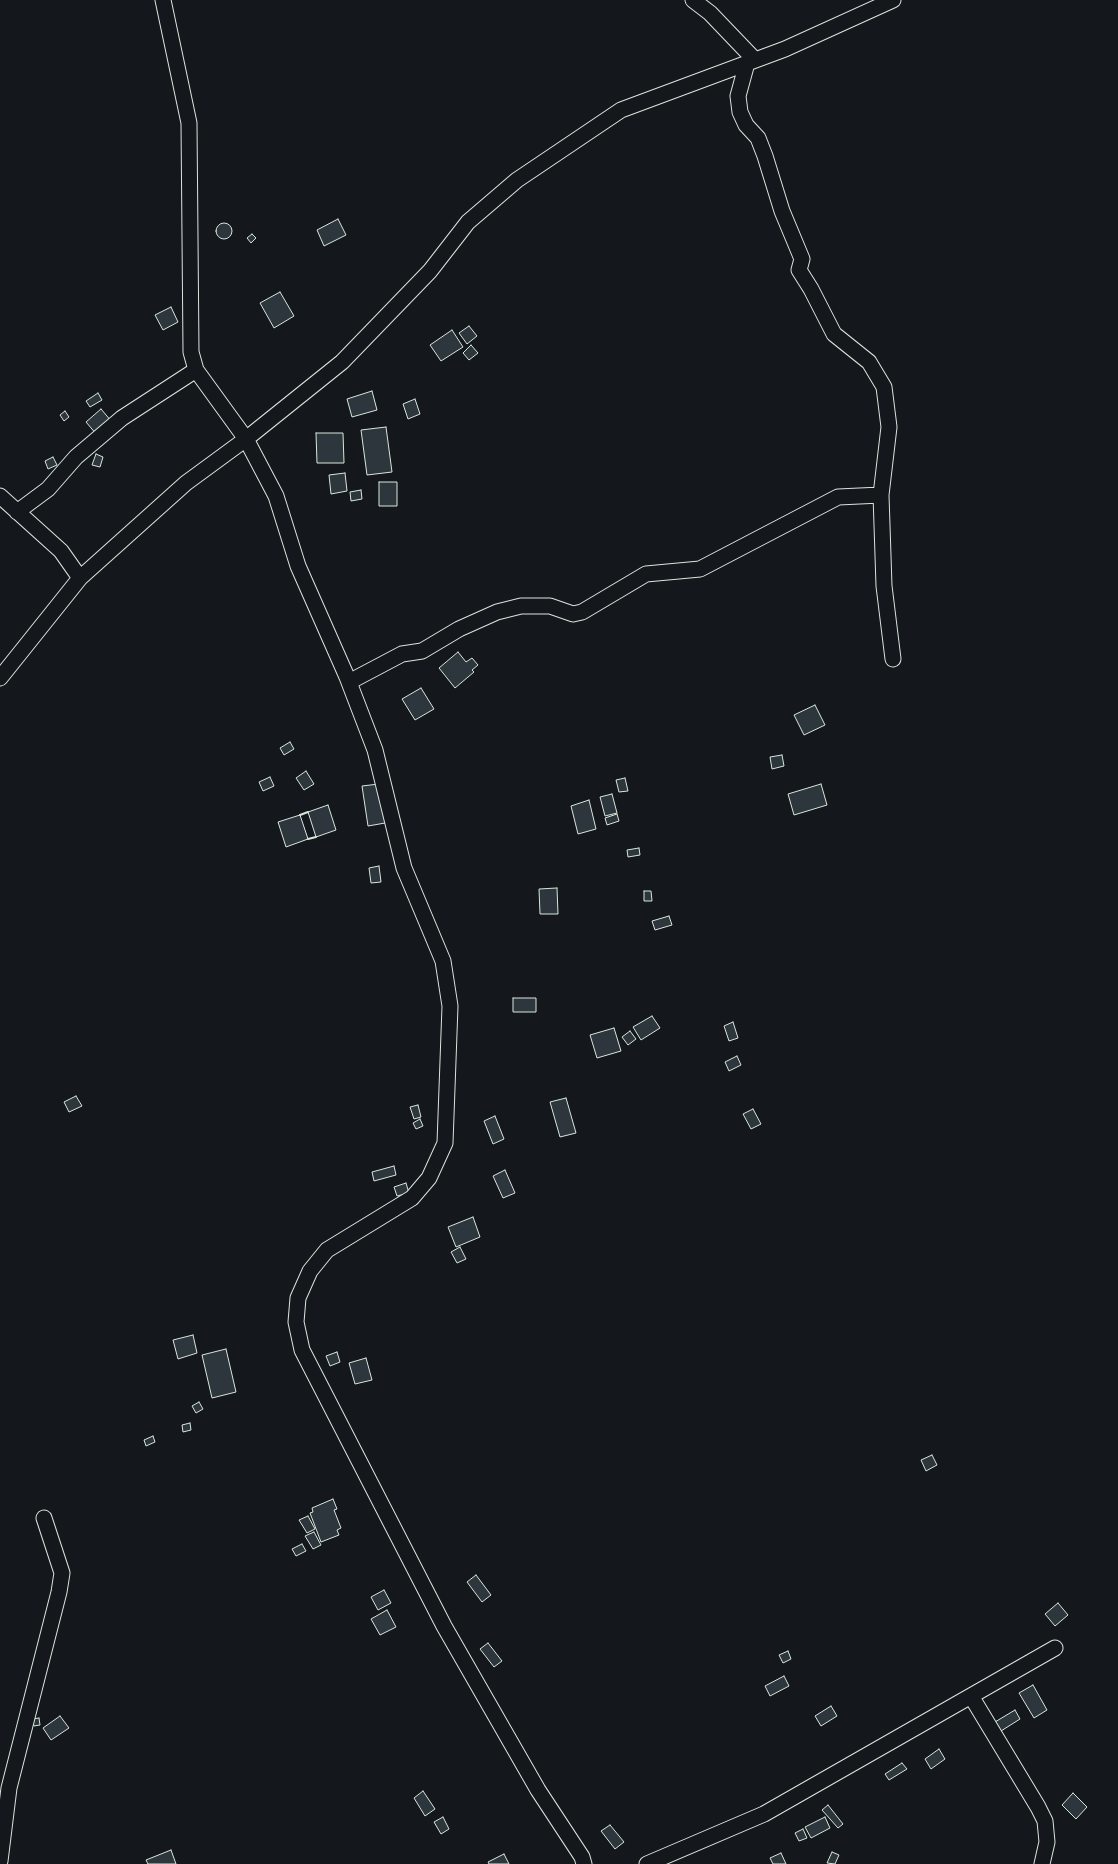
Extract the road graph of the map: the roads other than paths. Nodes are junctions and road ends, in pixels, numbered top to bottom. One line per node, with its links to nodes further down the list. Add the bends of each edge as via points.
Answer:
1 (163, 0): 6 (street, via 189,123 191,352)
2 (693, 0): 5 (street, via 710,13)
3 (893, 0): 4 (street)
4 (880, 3): 5 (street, via 785,49)
5 (751, 62): 7 (street, via 621,110 517,180 468,222 430,270 342,362); 8 (street, via 738,96 740,112 746,125 758,138 765,156 782,212 802,260 799,270 812,289 834,334 869,362 884,387 889,427)
6 (196, 370): 7 (street); 10 (street, via 122,418 76,457 48,489)
7 (246, 439): 11 (street, via 186,483); 14 (street, via 276,496 298,566)
8 (881, 495): 12 (street, via 884,586); 14 (street, via 838,497 700,569 646,574 582,612 573,614 550,606 521,606 497,612 459,629 422,651 402,654)
9 (0, 496): 10 (street)
10 (17, 512): 11 (street, via 62,551)
11 (80, 578): 13 (street)
12 (893, 659)
13 (0, 678)
14 (348, 682): 19 (street, via 375,750 404,868 443,960 450,1006 445,1143 429,1178 412,1198 327,1250 310,1272 298,1298 296,1322 302,1350 444,1626 538,1790)
15 (44, 1518): 18 (street, via 62,1573 9,1788)
16 (1055, 1648): 17 (street)
17 (972, 1696): 20 (street, via 764,1814); 21 (street, via 1045,1821 1047,1842)
18 (0, 1861)
19 (584, 1864)
20 (647, 1864)
21 (1042, 1864)

